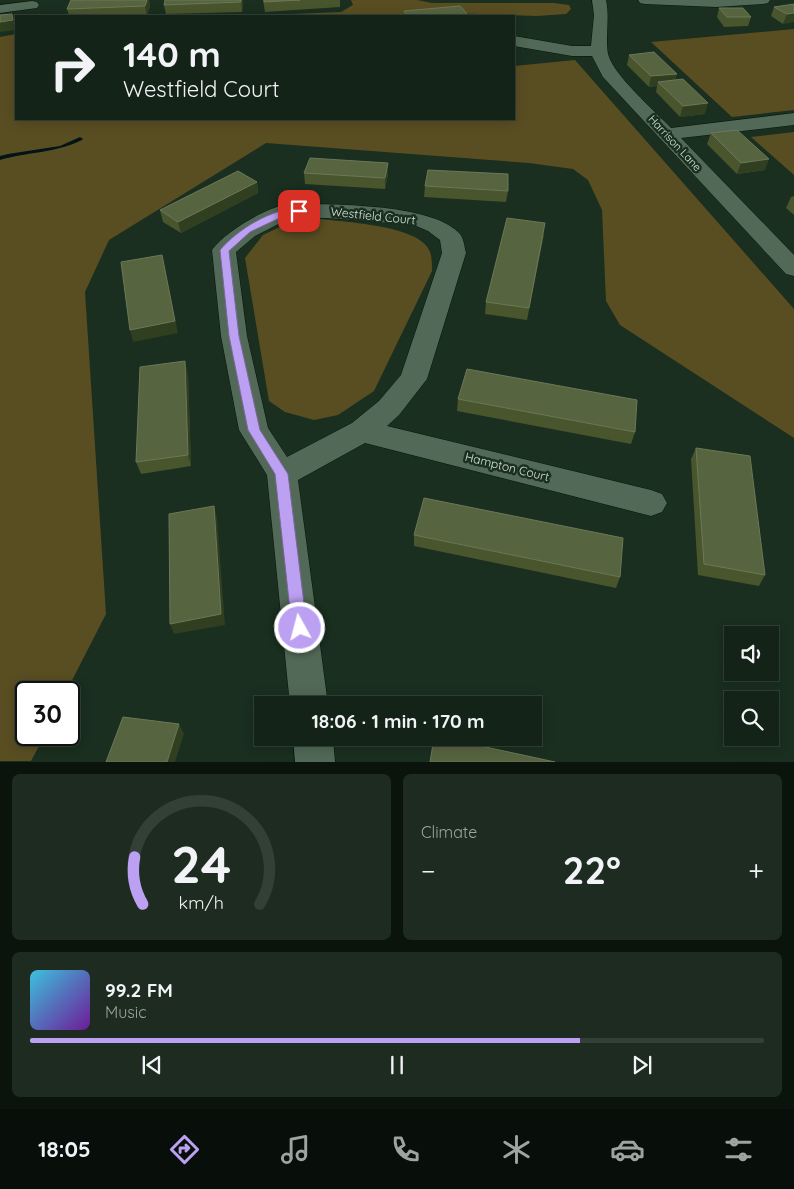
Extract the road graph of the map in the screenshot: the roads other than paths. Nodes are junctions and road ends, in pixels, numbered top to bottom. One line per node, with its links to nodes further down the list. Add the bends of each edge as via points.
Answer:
1 (599, 0): 8 (street, Harrison Lane, via 602,19)
2 (644, 0): 3 (street, via 735,3)
3 (763, 0)
4 (32, 5): 5 (street)
5 (0, 9)
6 (515, 40): 7 (street)
7 (542, 46): 8 (street); 9 (street)
8 (599, 51): 11 (street, Harrison Lane, via 609,73)
9 (515, 56)
10 (794, 119): 11 (street)
11 (666, 134): 12 (street, Harrison Lane)
12 (794, 269)
13 (362, 431): 14 (street, Westfield Court); 14 (street, Westfield Court, via 389,408 413,379 454,252 451,237 436,226 418,220 327,211 286,211 247,230 224,250 234,336 254,430); 15 (street, Hampton Court)
14 (282, 474): 16 (street, Westfield Court)
15 (651, 504)
16 (308, 696)
17 (314, 746): 18 (street)
18 (316, 762)

